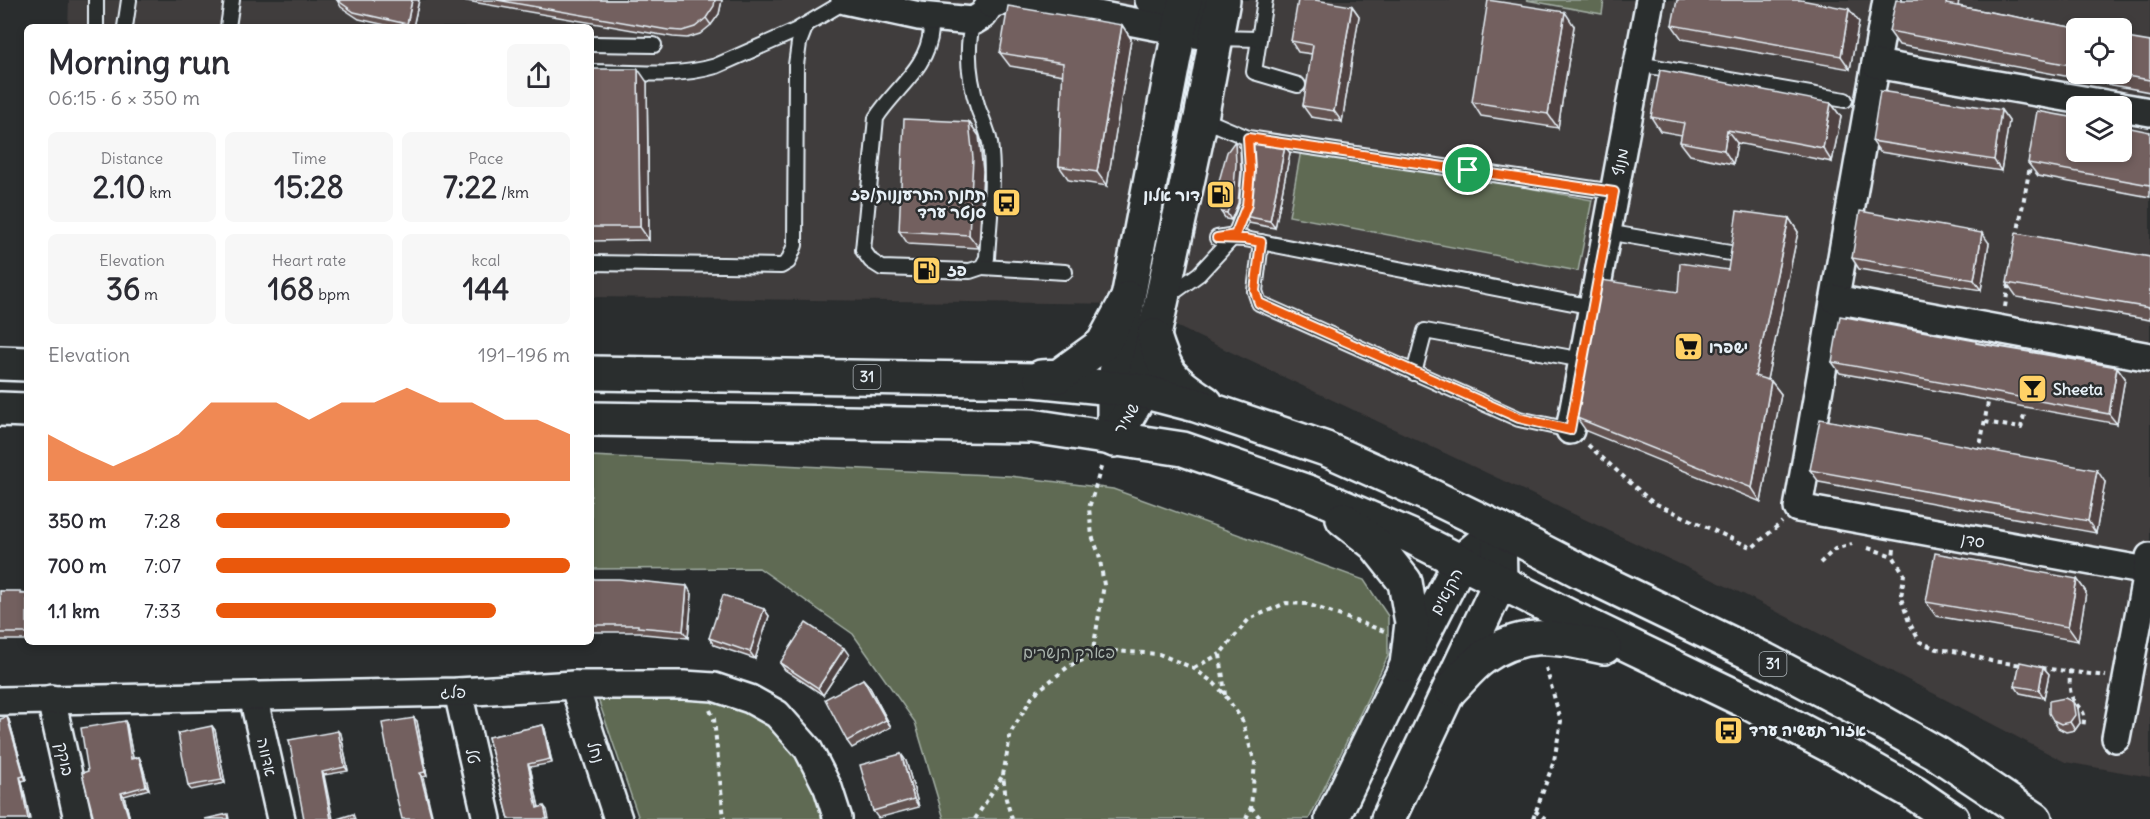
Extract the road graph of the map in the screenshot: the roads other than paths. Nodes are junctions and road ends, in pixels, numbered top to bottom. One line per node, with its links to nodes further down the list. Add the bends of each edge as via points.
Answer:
1 (96, 0): 14 (lane)
2 (129, 0): 15 (lane)
3 (232, 0): 16 (lane)
4 (839, 0): 11 (street); 13 (lane); 13 (lane)
5 (1149, 0): 10 (street)
6 (1265, 0): 17 (lane)
7 (1650, 0): 20 (street, מנוף)
8 (1887, 0): 21 (street)
9 (986, 9): 10 (street, via 1001,1 1026,1); 11 (street); 36 (lane, via 968,41 970,69 990,140 992,164 987,258)
10 (1182, 12): 12 (street); 38 (main road, שמיר)
11 (919, 16): 36 (lane, via 931,30 930,42 913,75 876,118 863,250 882,268 969,271)
12 (1220, 17): 17 (lane); 28 (main road, שמיר)
13 (811, 21): 22 (lane, via 704,70); 35 (lane, via 799,42 796,65 795,245 788,262 781,266)
14 (96, 24)
15 (125, 24)
16 (228, 24)
17 (1259, 39): 23 (lane, via 1254,72)
18 (594, 44): 19 (lane)
19 (654, 45)
20 (1638, 64): 25 (lane); 30 (street, מנוף)
21 (1876, 64): 24 (street); 39 (street)
22 (594, 72)
23 (1298, 85)
24 (2066, 98)
25 (1845, 100)
26 (2132, 109): 27 (street)
27 (2150, 112)
28 (1201, 118): 29 (lane); 40 (main road, שמיר)
29 (1248, 138): 30 (lane); 32 (lane, via 1247,205)
30 (1614, 192): 31 (street, מנוף)
31 (1606, 232): 34 (lane); 41 (street, מנוף)
32 (1235, 235): 33 (lane, via 1217,238); 40 (lane, via 1199,274)
33 (1261, 242): 41 (lane); 48 (lane, via 1255,291 1259,303)
34 (1730, 253)
35 (594, 262)
36 (982, 267): 37 (lane)
37 (1065, 272)
38 (1128, 298): 49 (main road, via 1103,344 1079,363 1059,376); 50 (main road, שמיר)
39 (1835, 299): 43 (street); 60 (street, סדן, via 1798,508)
40 (1163, 300): 42 (main road, שמיר)
41 (1593, 307): 44 (street, מנוף)
42 (1154, 336): 50 (main road, שמיר); 53 (main road, via 1162,362 1179,385)
43 (2150, 357)
44 (1583, 360): 48 (lane, via 1425,331); 55 (street, מנוף)
45 (0, 363): 46 (main road)
46 (24, 364)
47 (594, 373): 49 (main road, 31)
48 (1414, 373): 55 (lane, via 1519,418)
49 (1008, 379): 50 (main road, 31)
50 (1128, 388): 53 (main road, 31); 56 (main road, שמיר)
51 (0, 409): 52 (main road)
52 (24, 410)
53 (1226, 415): 58 (main road, 31, via 1326,450)
54 (594, 419): 56 (main road, via 1032,426)
55 (1570, 430)
56 (1114, 440): 57 (main road, via 1183,449)
57 (1308, 492): 59 (main road); 63 (main road, via 1375,544 1405,582 1412,622)
58 (1499, 529): 59 (main road, הקנאים); 61 (main road); 79 (main road, 31, via 1864,712 1938,754)
59 (1460, 562): 61 (main road); 63 (main road, הקנאים)
60 (2149, 564): 70 (street, סדן)
61 (1500, 582): 62 (main road); 65 (main road)
62 (1648, 655): 65 (main road, via 1551,636 1523,639 1482,657); 78 (main road, via 1842,752)
63 (1407, 665): 76 (main road, הקנאים)
64 (574, 685): 66 (street, פלג); 74 (street, נחל); 75 (street, פלג, via 714,687 750,699 777,714 808,749 828,788)
65 (1450, 689): 77 (main road)
66 (458, 692): 67 (street, פלג); 73 (street, טל)
67 (253, 696): 68 (street, פלג); 72 (street, אדווה)
68 (51, 699): 69 (street, פלג); 71 (street, בוקק)
69 (0, 701)
70 (2116, 738)
71 (78, 819)
72 (281, 819)
73 (487, 819)
74 (618, 819)
75 (838, 819)
76 (1326, 819)
77 (1388, 819)
78 (1952, 819)
79 (2035, 819)

